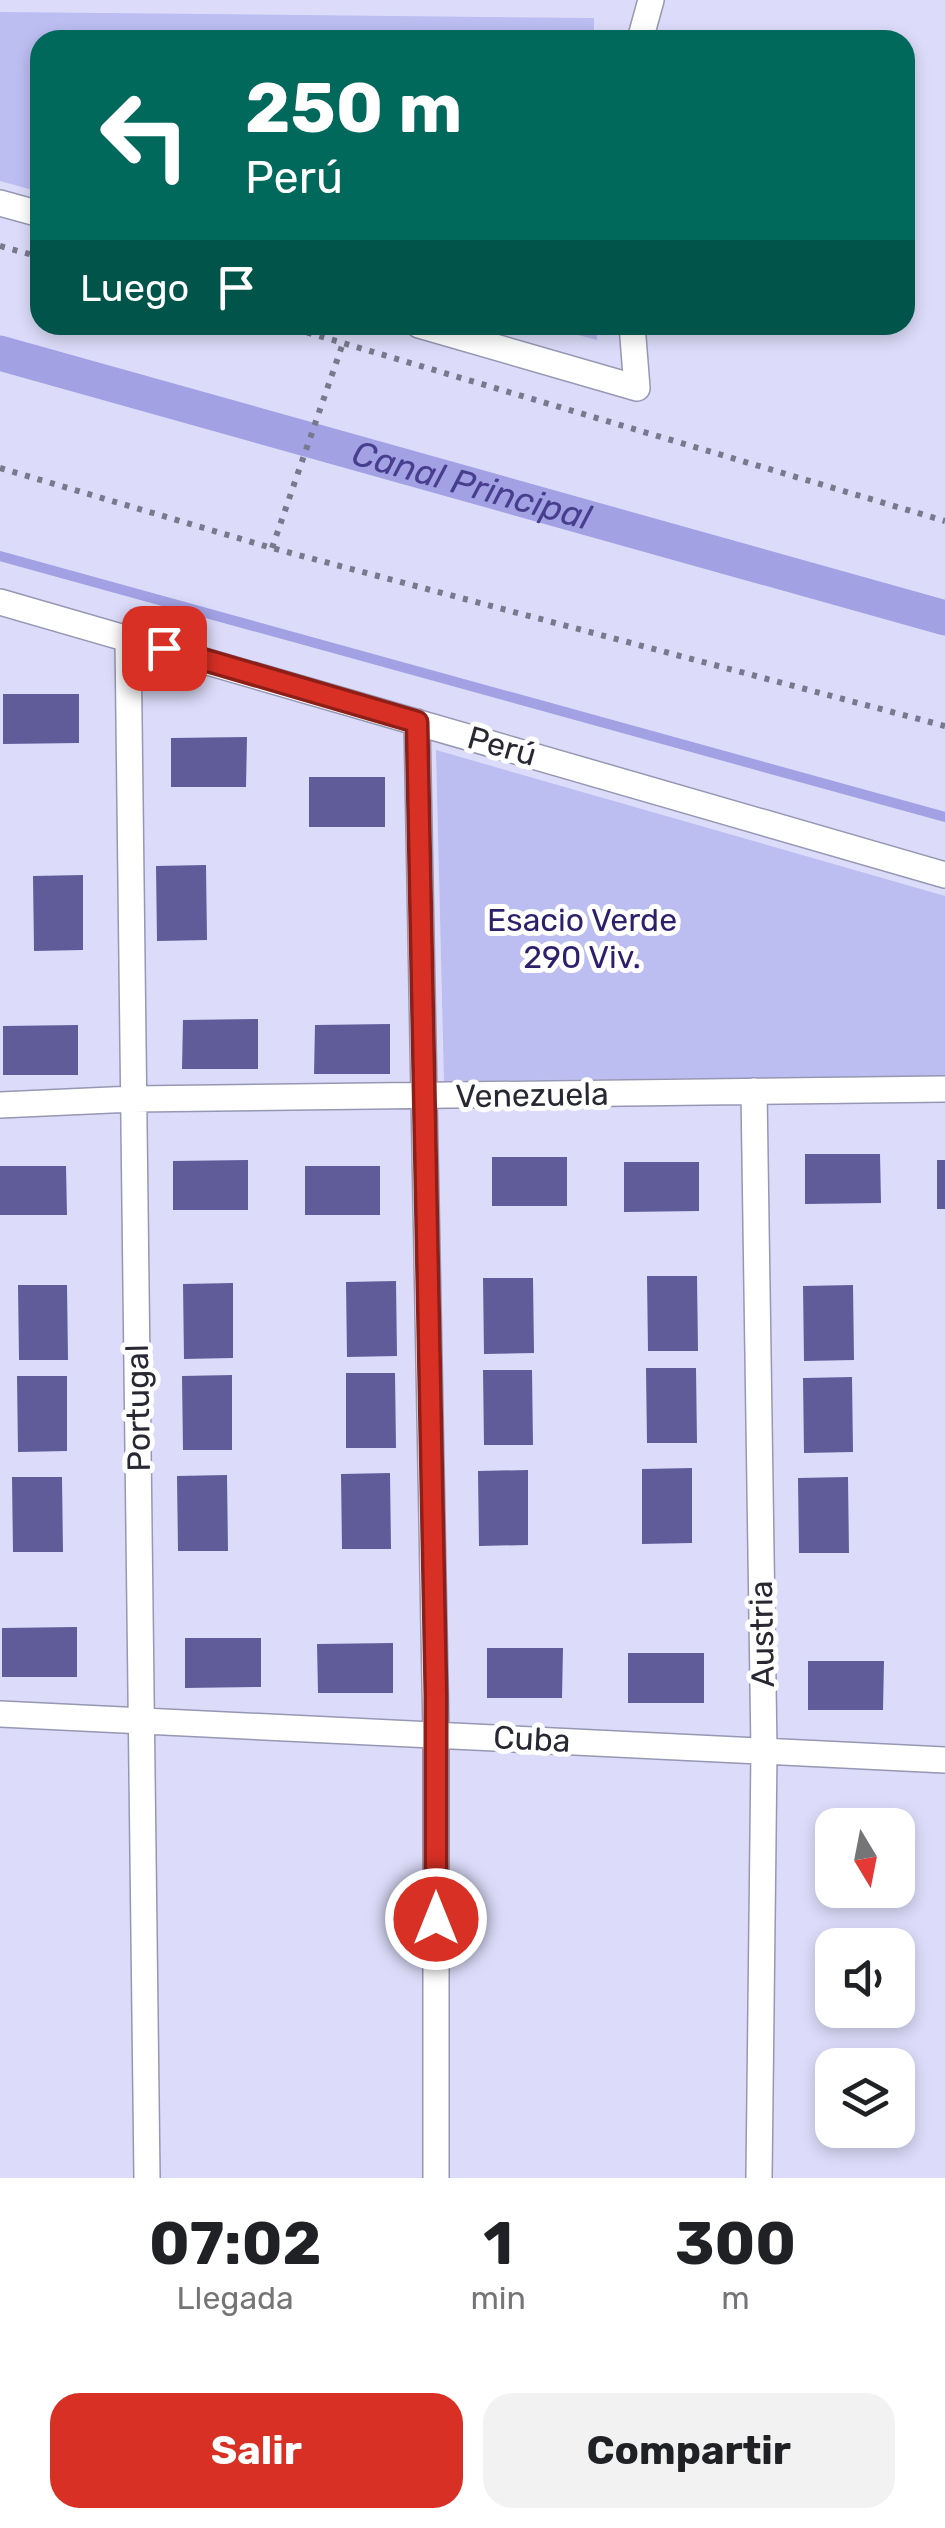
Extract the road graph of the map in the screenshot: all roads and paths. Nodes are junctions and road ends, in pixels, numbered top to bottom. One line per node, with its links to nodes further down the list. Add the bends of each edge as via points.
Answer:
1 (651, 0): 2 (street)
2 (643, 30)
3 (0, 203): 4 (street)
4 (30, 211)
5 (0, 246): 6 (path)
6 (30, 255)
7 (314, 335): 10 (path)
8 (454, 335): 9 (street, via 637,388)
9 (633, 335)
10 (343, 344): 12 (path); 13 (path)
11 (0, 468): 13 (path)
12 (945, 521)
13 (272, 548): 17 (path)
14 (0, 602): 15 (street, Perú)
15 (128, 638): 16 (street, Perú); 22 (street, Portugal)
16 (417, 722): 18 (street, Perú); 21 (street)
17 (945, 726)
18 (945, 875)
19 (945, 1088): 20 (street, Venezuela)
20 (754, 1091): 21 (street, Venezuela); 27 (street, Austria)
21 (425, 1096): 22 (street, Venezuela); 26 (street)
22 (134, 1099): 23 (street, Venezuela); 25 (street, Portugal)
23 (0, 1104)
24 (0, 1714): 25 (street, Cuba)
25 (142, 1720): 26 (street, Cuba); 29 (street, Portugal)
26 (436, 1734): 27 (street, Cuba); 30 (street)
27 (764, 1751): 28 (street, Cuba); 31 (street, Austria)
28 (945, 1760)
29 (147, 2178)
30 (436, 2178)
31 (760, 2178)

